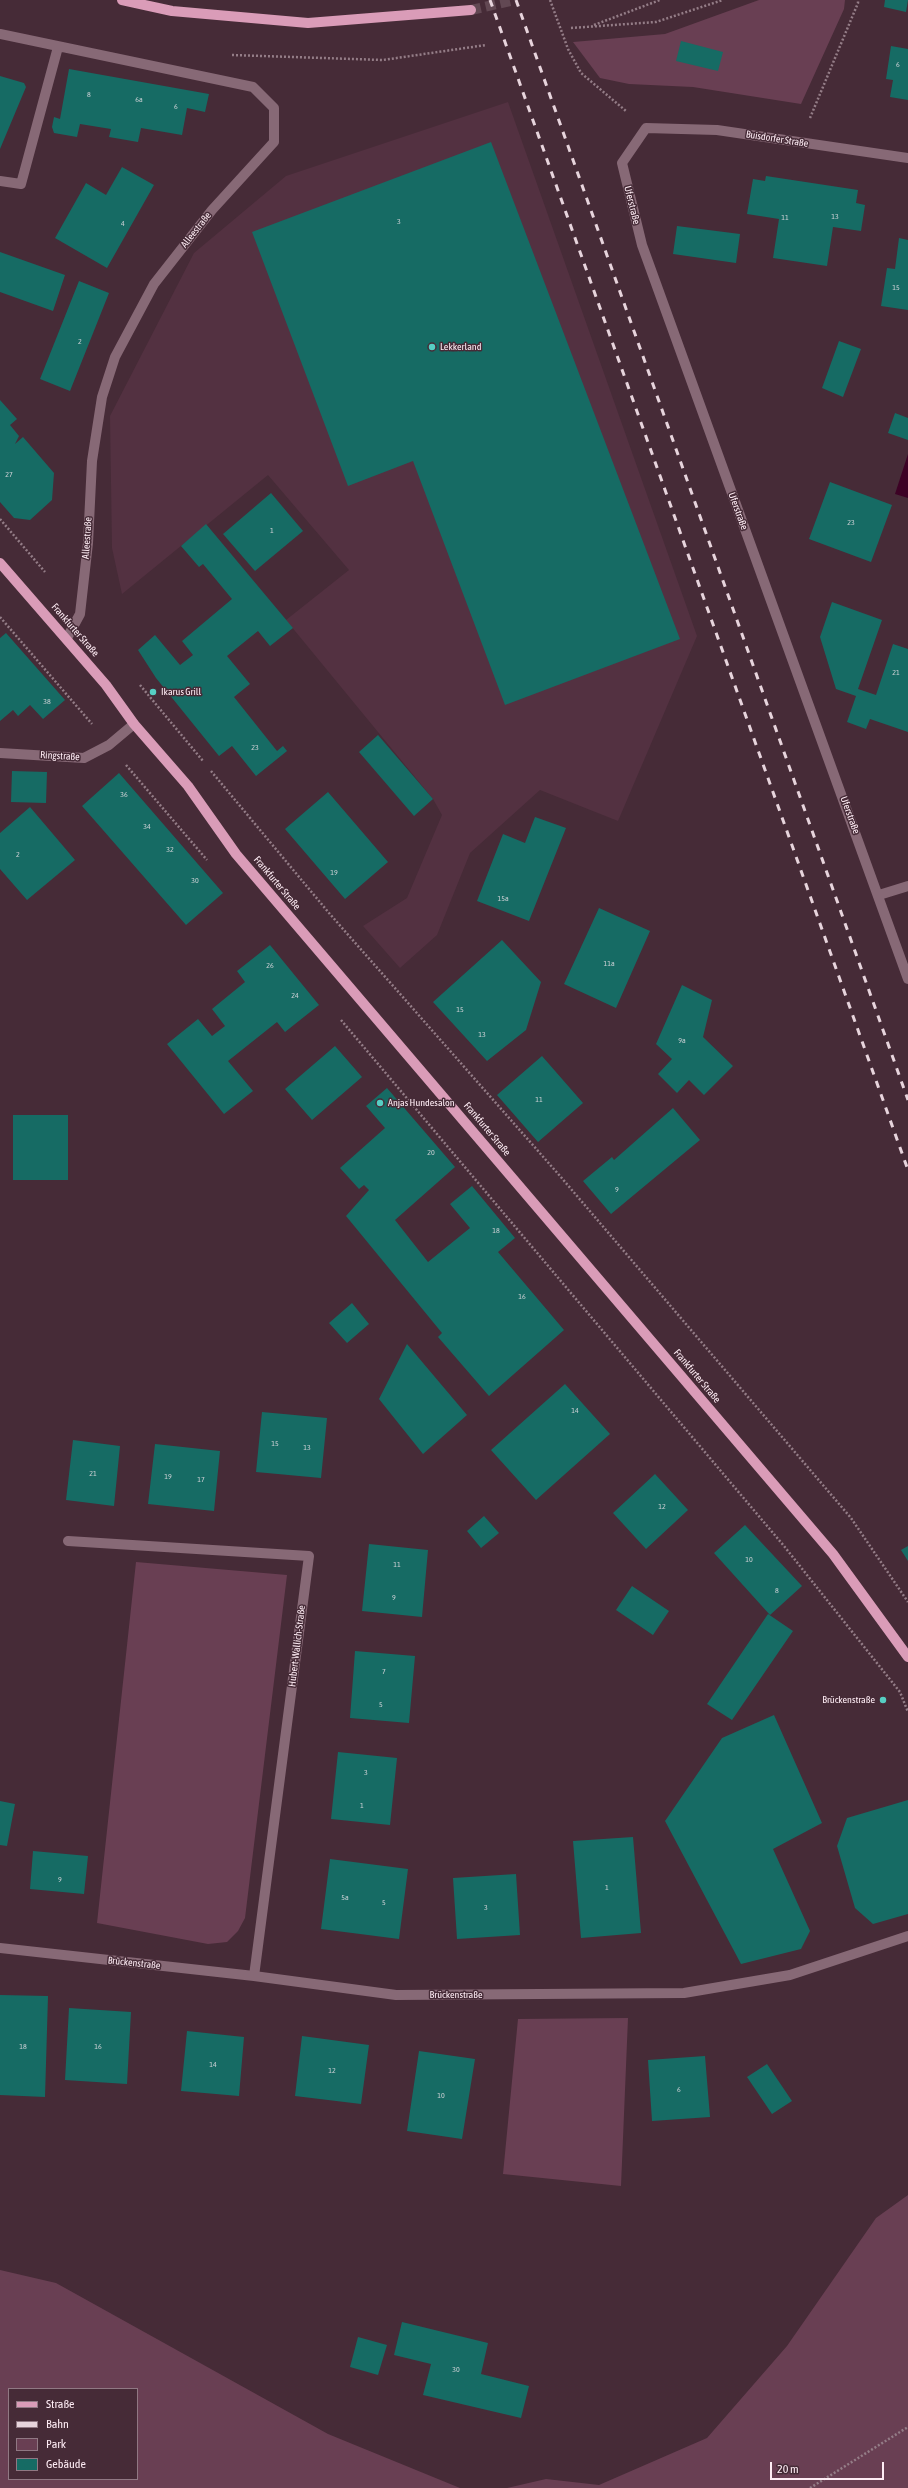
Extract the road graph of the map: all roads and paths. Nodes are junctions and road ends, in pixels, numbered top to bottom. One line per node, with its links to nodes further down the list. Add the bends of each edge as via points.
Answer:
1 (122, 0): 6 (main road, via 172,11 308,23)
2 (550, 0): 13 (path, via 568,49 581,73)
3 (660, 0): 7 (path)
4 (723, 0): 7 (path, via 656,22)
5 (858, 0): 14 (path)
6 (471, 10)
7 (592, 26): 8 (path)
8 (571, 28)
9 (0, 34): 11 (street, Alleestraße)
10 (486, 45): 12 (path, via 383,60)
11 (58, 47): 16 (street, via 21,184); 21 (street, Alleestraße, via 253,87 274,108 274,142 212,210 154,284 115,357 102,397 92,461 88,543 80,614)
12 (229, 54)
13 (646, 128): 14 (street, Buisdorfer Straße, via 717,130); 30 (street, Uferstraße, via 622,163 642,245)
14 (800, 143): 15 (street, Buisdorfer Straße)
15 (908, 158)
16 (0, 181)
17 (0, 519): 19 (path)
18 (0, 563): 21 (main road, Frankfurter Straße)
19 (50, 578)
20 (0, 617): 24 (path)
21 (68, 638): 23 (main road, Frankfurter Straße)
22 (139, 683): 26 (path)
23 (134, 724): 24 (street, Ringstraße); 35 (main road, Frankfurter Straße, via 188,786 236,854 833,1554)
24 (109, 745): 25 (street, Ringstraße, via 84,758); 28 (path)
25 (0, 753)
26 (204, 762)
27 (209, 768): 34 (path, via 329,913 560,1176 851,1518)
28 (211, 866)
29 (908, 886): 30 (street)
30 (880, 895): 31 (street, Uferstraße)
31 (908, 979)
32 (339, 1018): 36 (path, via 784,1546 900,1692)
33 (68, 1541): 39 (street, Hubert-Wallich-Straße, via 309,1556)
34 (908, 1602)
35 (908, 1657)
36 (908, 1712)
37 (908, 1936): 39 (street, Brückenstraße, via 790,1975 684,1993 396,1996)
38 (0, 1948): 39 (street, Brückenstraße)
39 (254, 1976)
40 (908, 2427): 41 (path)
41 (810, 2488)

